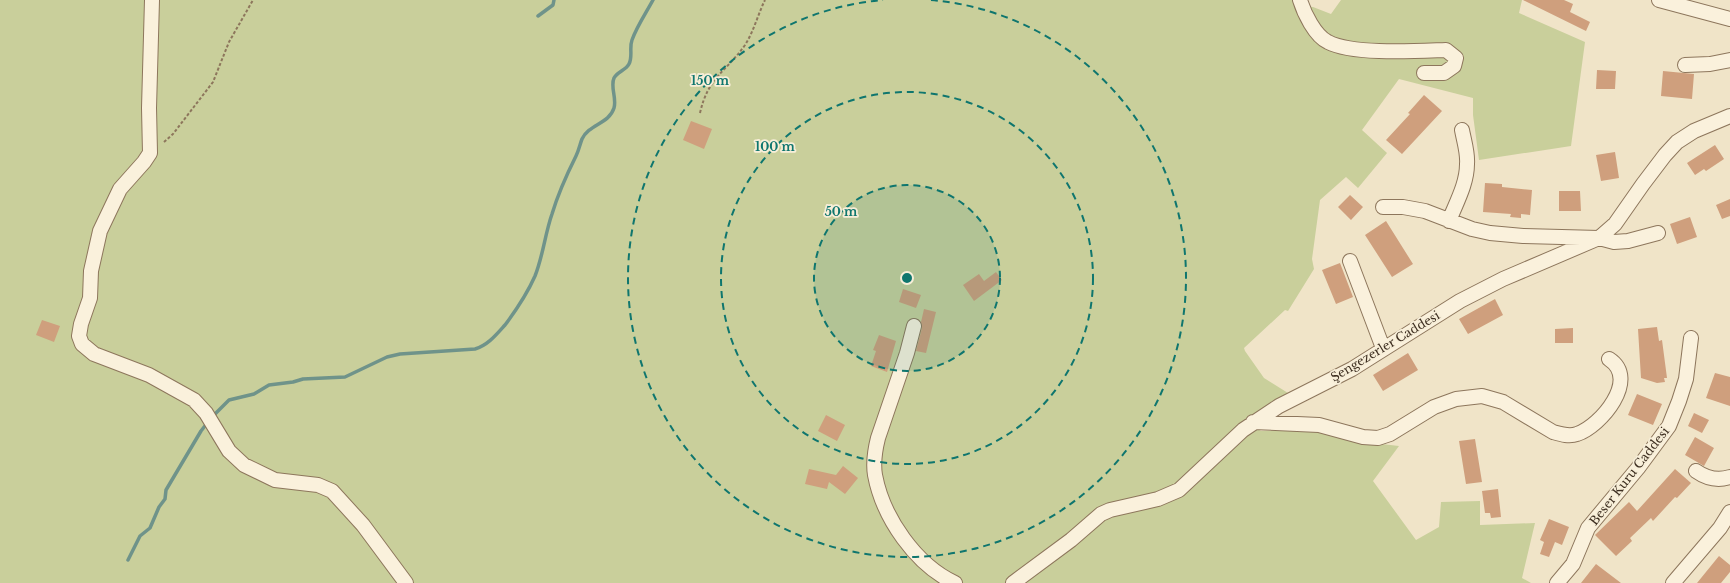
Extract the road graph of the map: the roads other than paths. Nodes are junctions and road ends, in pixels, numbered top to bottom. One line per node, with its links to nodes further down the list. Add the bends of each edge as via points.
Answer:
1 (152, 0): 23 (street, via 150,153 120,189 100,231 91,271 90,298 79,336 82,344 94,354 149,375 194,400 206,413 229,451 244,465 275,480 318,485 332,491 363,525)
2 (1300, 0): 7 (street, via 1303,11 1314,29 1327,42 1354,50 1446,50 1456,58 1454,66 1444,73)
3 (1659, 0): 4 (street)
4 (1730, 18)
5 (1730, 60): 6 (street)
6 (1685, 65)
7 (1424, 73)
8 (1730, 116): 13 (street, Şengezerler Caddesi, via 1694,131 1677,142 1642,184 1615,224)
9 (1462, 130): 11 (street, via 1467,170)
10 (1383, 207): 11 (street, via 1403,207)
11 (1449, 221): 13 (street, via 1490,233)
12 (1658, 233): 13 (street, via 1628,241 1614,242)
13 (1599, 238): 17 (street, Şengezerler Caddesi, via 1503,279 1460,301)
14 (1350, 261): 17 (street)
15 (914, 326): 24 (street, via 878,438 875,474 887,509 904,539 922,560)
16 (1691, 338): 26 (street, Beser Kuru Caddesi, via 1686,379 1668,426 1638,468 1588,528 1573,564)
17 (1383, 348): 19 (street, Şengezerler Caddesi, via 1352,368)
18 (1609, 359): 19 (street, via 1617,366 1622,376 1618,393 1600,418 1576,434 1552,432 1503,402 1482,396 1456,399 1434,407 1390,434 1378,438 1363,437 1319,425)
19 (1253, 422): 25 (street, Şengezerler Caddesi, via 1172,495 1101,514 1071,540)
20 (1696, 471): 21 (street, via 1715,479 1723,480)
21 (1730, 477)
22 (1730, 512): 27 (street, via 1720,528)
23 (406, 583)
24 (955, 583)
25 (1012, 583)
26 (1557, 583)
27 (1673, 583)

